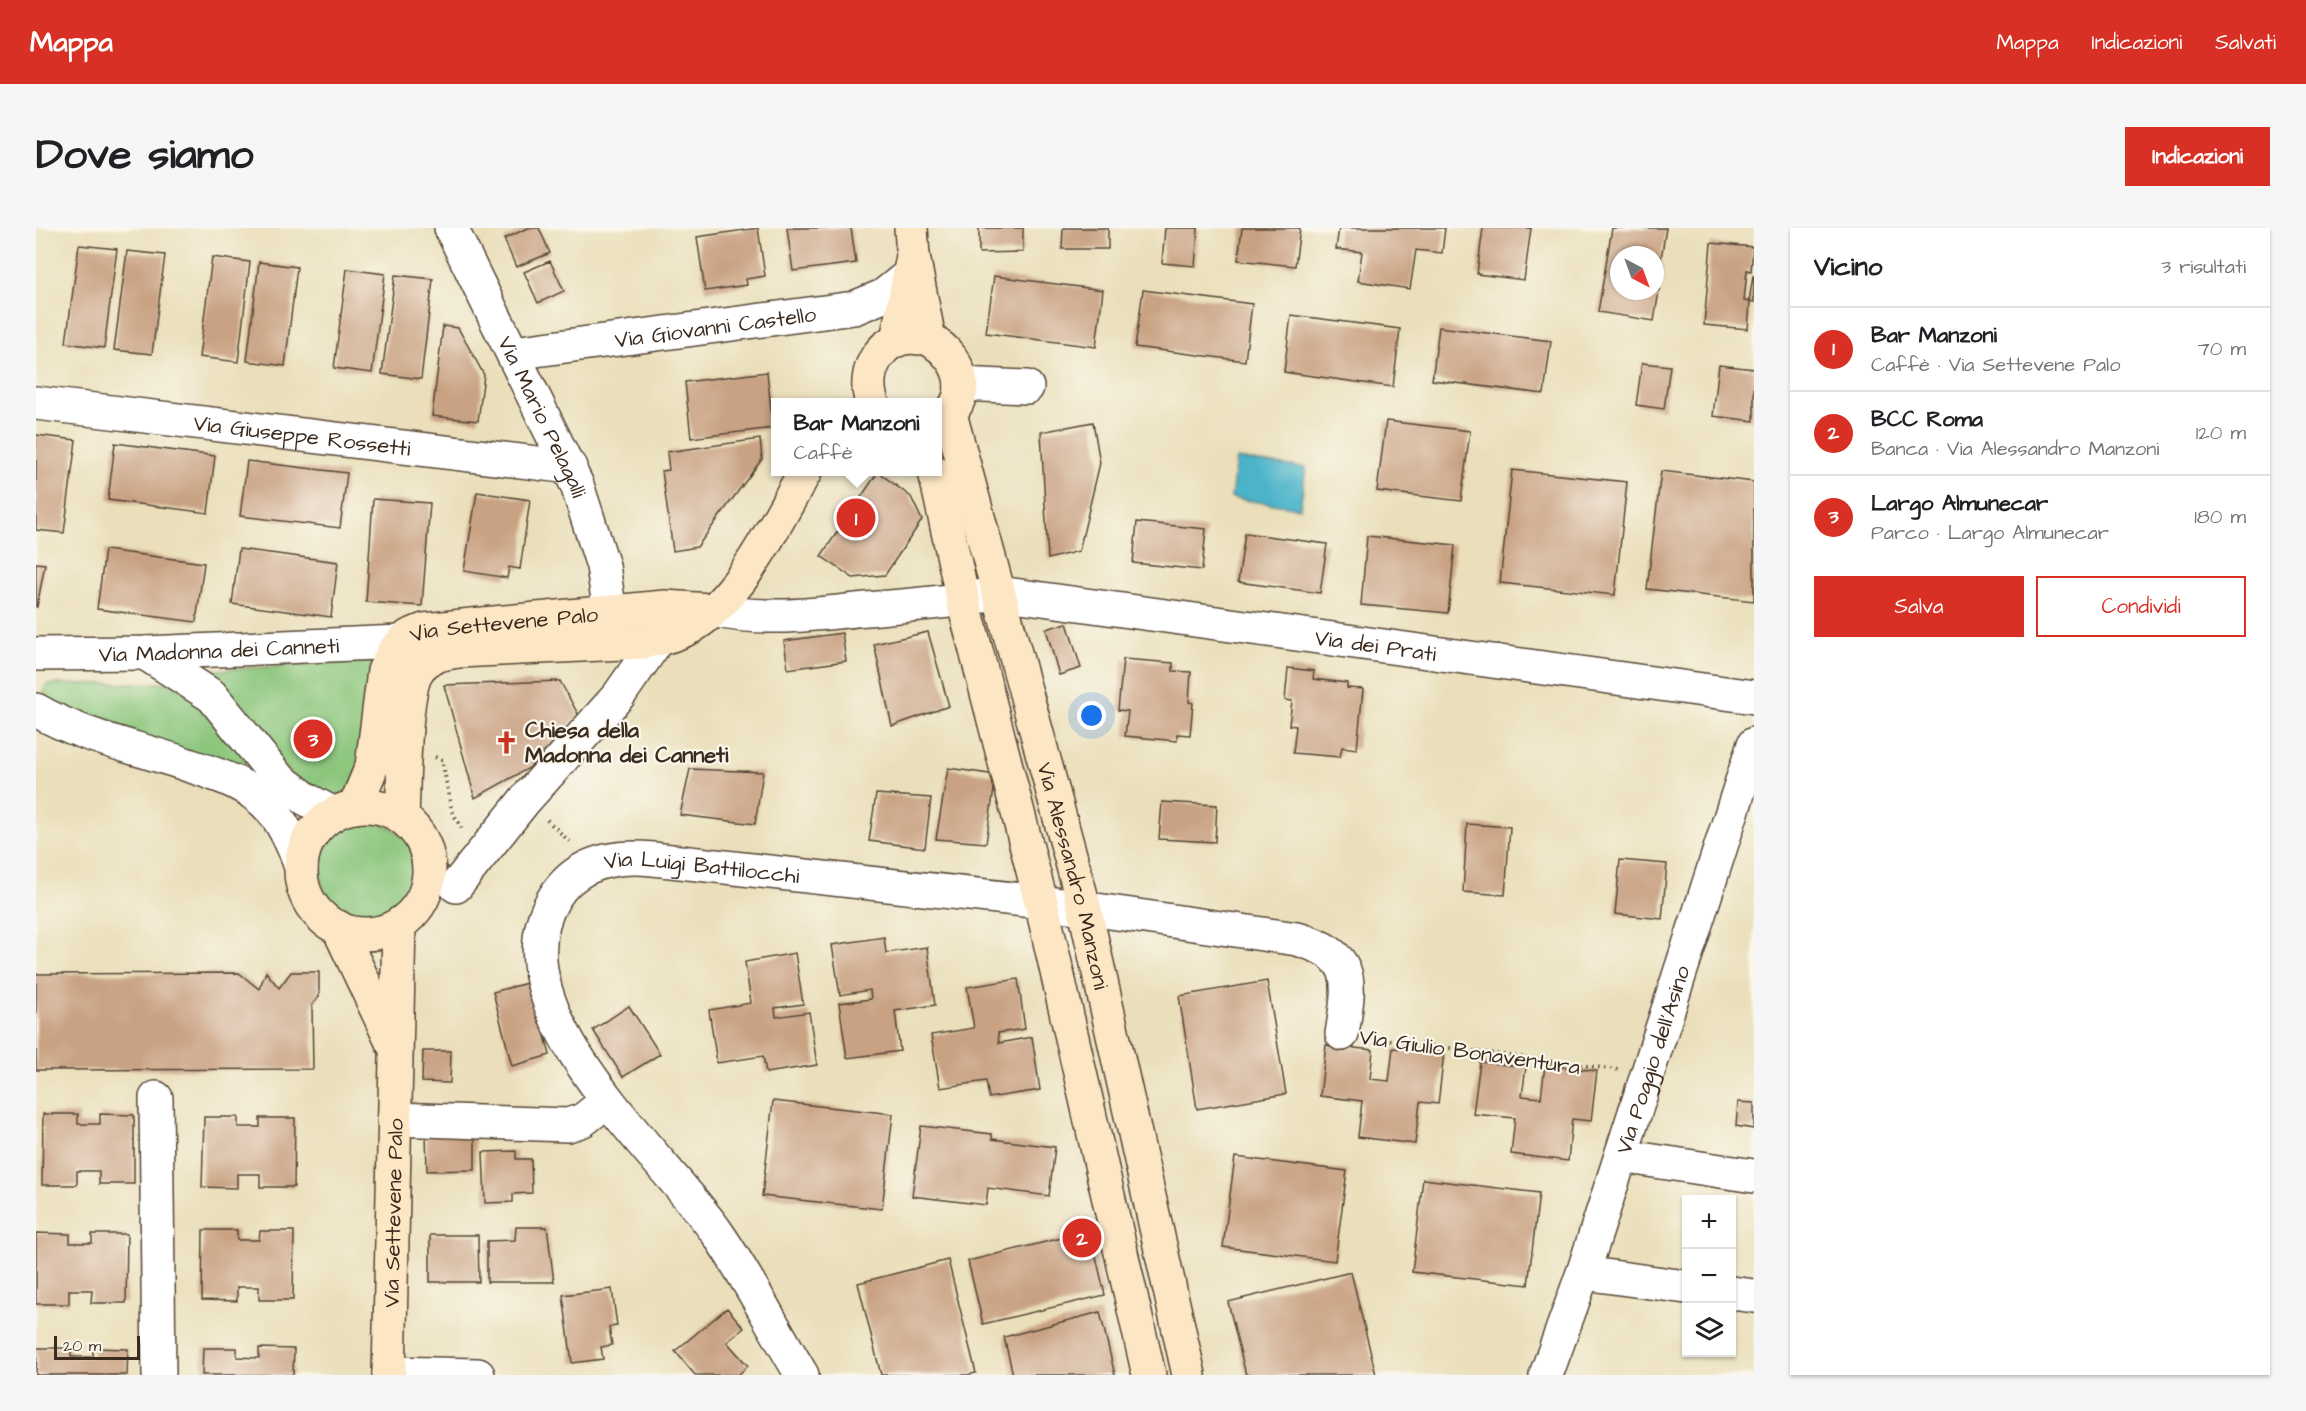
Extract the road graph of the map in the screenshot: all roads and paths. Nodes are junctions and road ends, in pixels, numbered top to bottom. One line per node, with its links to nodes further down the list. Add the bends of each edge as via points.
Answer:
1 (451, 228): 5 (street, Via Mario Pelagalli)
2 (911, 253): 3 (street); 4 (street); 5 (street, Via Giovanni Castello, via 883,296 854,308)
3 (929, 339): 4 (street); 9 (street, Via Alessandro Manzoni, via 953,357 959,370)
4 (897, 340): 7 (street, via 873,363)
5 (513, 352): 10 (street, Via Mario Pelagalli)
6 (1027, 387): 9 (street)
7 (865, 398)
8 (36, 403): 10 (street, Via Giuseppe Rossetti)
9 (949, 407): 13 (street, Via Alessandro Manzoni)
10 (570, 467): 16 (street, Via Mario Pelagalli, via 596,537)
11 (802, 476): 15 (street, Via Settevene Palo, via 754,558)
12 (936, 476): 14 (street, Via Alessandro Manzoni)
13 (999, 593): 14 (street, Via dei Prati); 21 (street, Via dei Prati); 33 (street, Via Alessandro Manzoni)
14 (963, 600): 15 (street, Via dei Prati, via 772,618); 32 (street, Via Alessandro Manzoni)
15 (711, 610): 16 (street, Via Settevene Palo, via 677,606); 17 (street, Via Settevene Palo, via 691,627)
16 (610, 614): 18 (street, Via Settevene Palo, via 424,630)
17 (658, 639): 24 (street, Via Settevene Palo, via 617,645 438,655 414,676); 25 (street, via 619,695)
18 (400, 642): 19 (street, Via Madonna dei Canneti); 26 (street, Via Settevene Palo, via 384,672 376,751 368,779)
19 (145, 653): 20 (street, Via Madonna dei Canneti); 26 (street, via 212,696 278,778 306,799)
20 (36, 654)
21 (1754, 697)
22 (36, 710): 30 (street, via 72,728 241,784 282,824)
23 (1754, 744): 28 (street, Via Poggio dell'Asino)
24 (406, 747): 27 (street, Via Settevene Palo); 31 (path, via 442,760 452,811 468,839)
25 (525, 800): 29 (path); 31 (street)
26 (345, 810): 27 (street, via 382,808); 30 (street, via 312,835)
27 (402, 817): 34 (street, via 416,830 425,847 429,876 422,900)
28 (1742, 821): 38 (street, Via Poggio dell'Asino)
29 (593, 863): 32 (street, Via Luigi Battilocchi, via 640,858); 40 (street, Via Luigi Battilocchi, via 568,882 552,902 541,931 540,958 546,992 560,1027)
30 (301, 867): 35 (street, via 312,906)
31 (463, 877)
32 (1041, 902): 33 (street, Via Luigi Battilocchi); 52 (street, Via Alessandro Manzoni)
33 (1085, 910): 36 (street, Via Giulio Bonaventura, via 1310,942 1337,959 1348,980); 53 (street, Via Alessandro Manzoni)
34 (399, 924): 35 (street, via 372,933); 37 (street, Via Settevene Palo)
35 (338, 927): 37 (street, Via Settevene Palo)
36 (1342, 1034): 38 (path, Via Giulio Bonaventura)
37 (395, 1050): 41 (street, Via Settevene Palo)
38 (1647, 1074): 42 (street, Via Poggio dell'Asino)
39 (156, 1098): 49 (street)
40 (607, 1101): 41 (street, via 583,1120 568,1125); 51 (street, Via Luigi Battilocchi, via 717,1233)
41 (394, 1119): 48 (street, Via Settevene Palo)
42 (1620, 1156): 43 (street); 44 (street, Via Poggio dell'Asino)
43 (1754, 1176)
44 (1582, 1273): 45 (street); 54 (street, Via Poggio dell'Asino)
45 (1682, 1286)
46 (1736, 1294): 47 (street)
47 (1754, 1296)
48 (389, 1374): 50 (street)
49 (159, 1375)
50 (478, 1375)
51 (802, 1375)
52 (1149, 1375)
53 (1189, 1375)
54 (1546, 1375)

